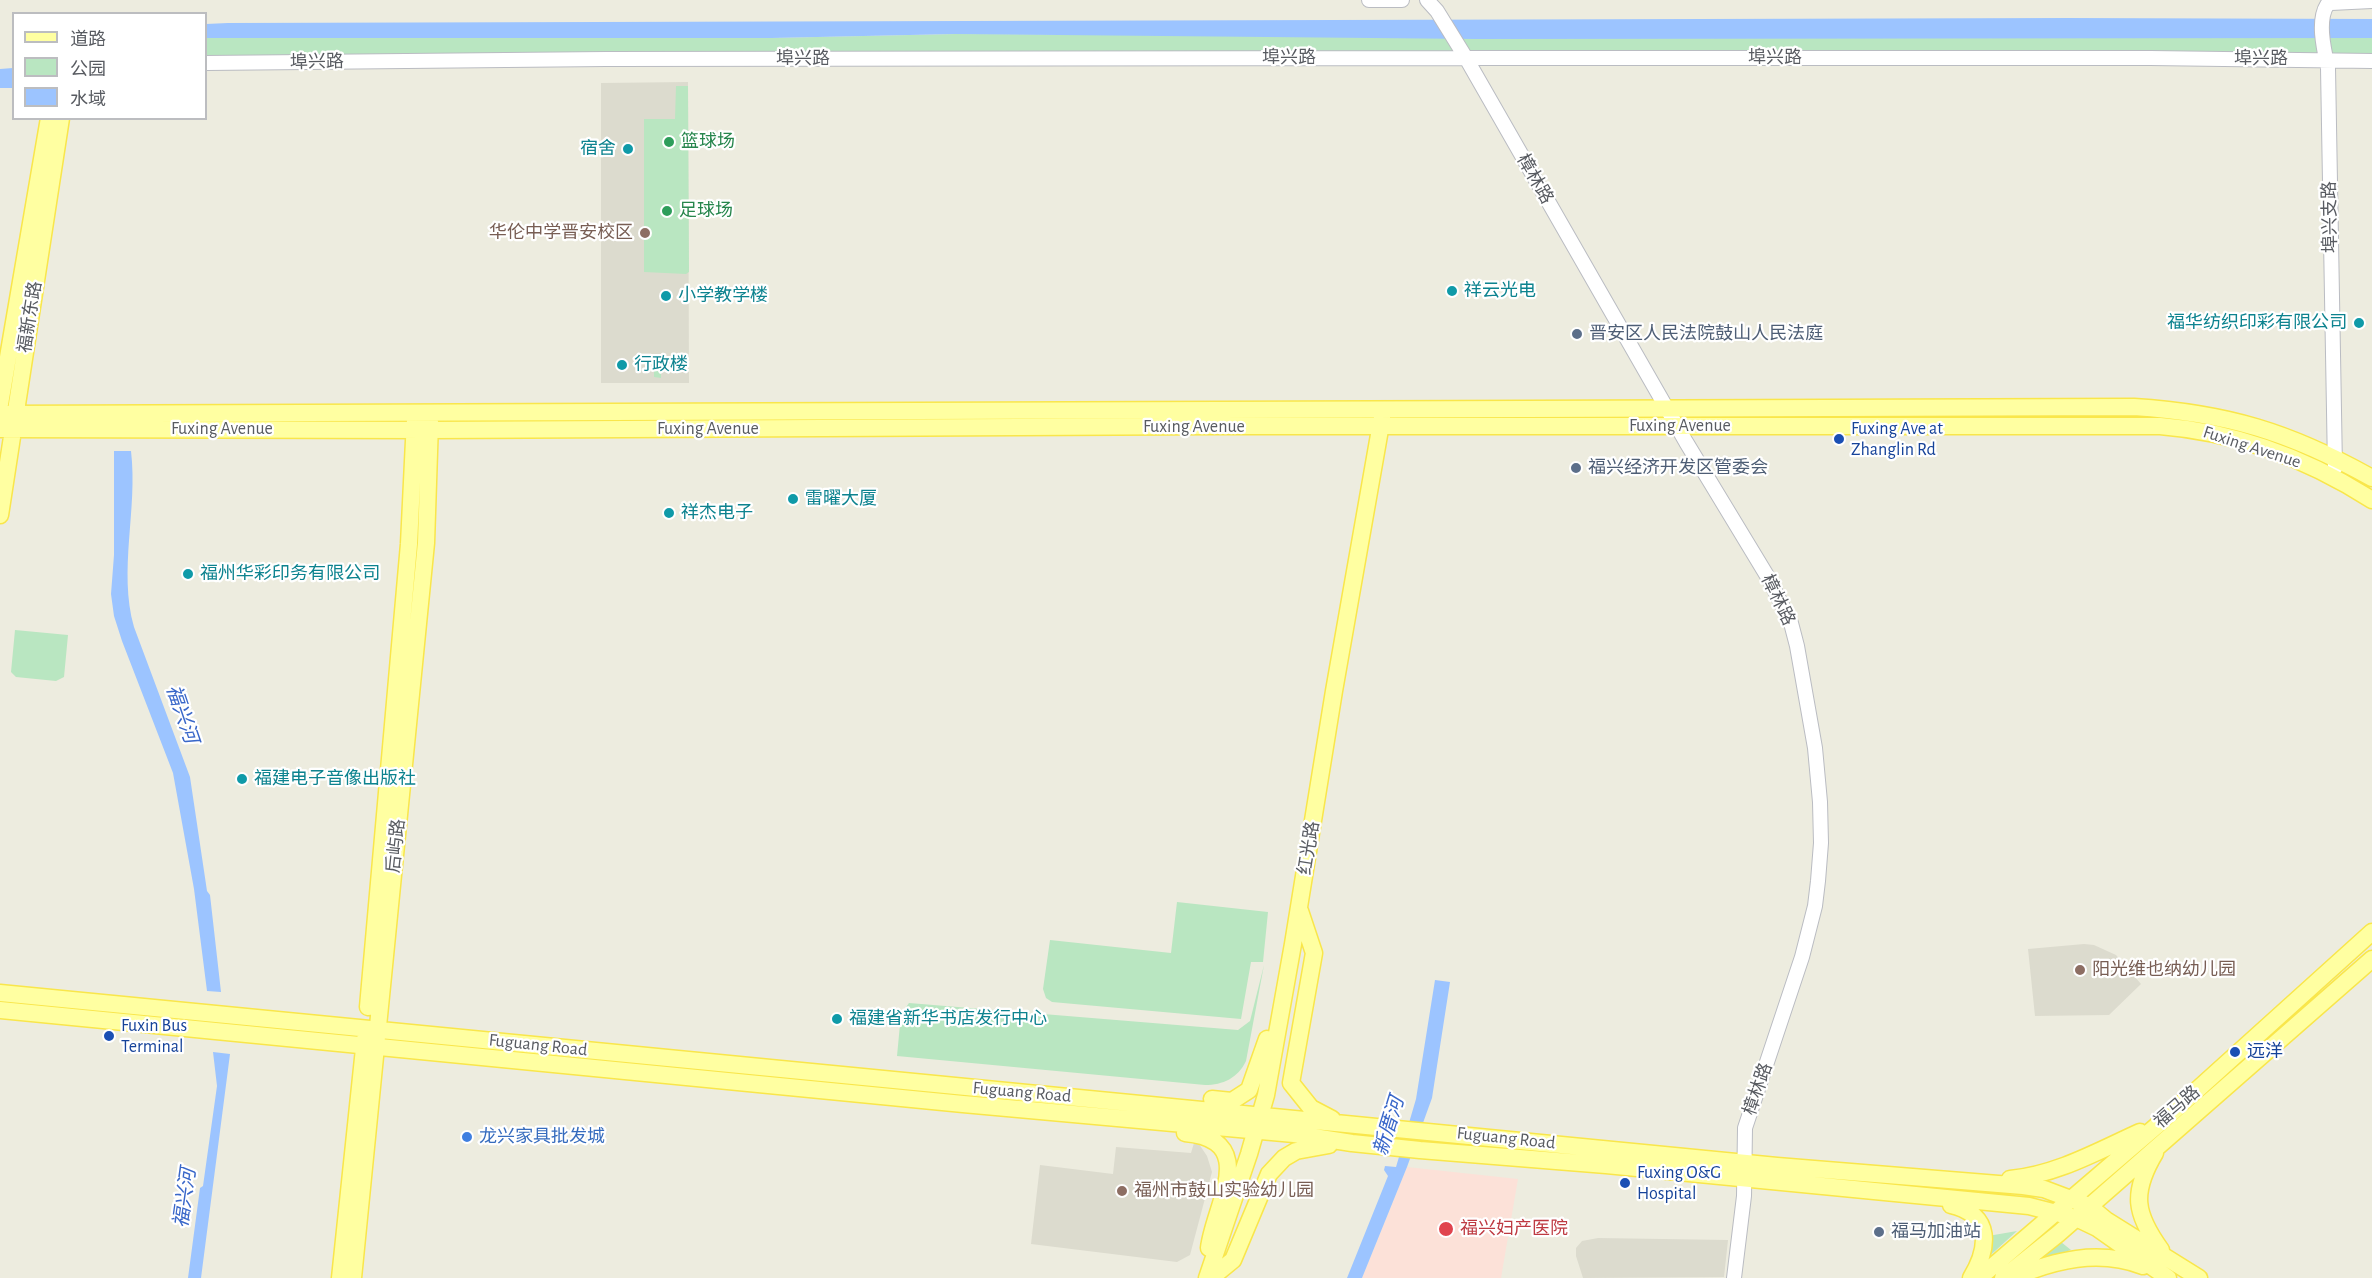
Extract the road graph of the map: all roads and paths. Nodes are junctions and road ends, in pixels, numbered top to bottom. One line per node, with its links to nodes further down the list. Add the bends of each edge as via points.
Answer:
1 (1369, 0): 2 (street)
2 (1402, 0)
3 (2372, 1): 6 (street, 埠兴支路, via 2326,5)
4 (1432, 5): 5 (street, 樟林路)
5 (1466, 58): 6 (street, 埠兴路); 8 (street, 埠兴路); 12 (street, 樟林路)
6 (2326, 59): 7 (street, 埠兴路); 17 (street, 埠兴支路)
7 (2372, 60)
8 (207, 63)
9 (49, 120): 11 (main road, 福新东路)
10 (61, 120): 14 (main road, 福新东路)
11 (0, 404)
12 (1668, 408): 13 (main road, Fuxing Avenue); 16 (street, 樟林路); 17 (main road, Fuxing Avenue, via 2157,408 2250,424)
13 (1382, 419): 15 (main road, Fuxing Avenue); 16 (main road, Fuxing Avenue); 22 (main road, 红光路)
14 (7, 421): 15 (main road, Fuxing Avenue); 21 (main road, 福新东路)
15 (423, 422): 28 (main road, 后屿路, via 408,556)
16 (1677, 426): 18 (main road, Fuxing Avenue, via 2160,426 2234,437); 36 (street, 樟林路, via 1791,623 1808,700 1820,802 1821,843 1813,916 1748,1117)
17 (2335, 458): 18 (street, 埠兴支路); 19 (main road, Fuxing Avenue)
18 (2335, 476): 20 (main road, Fuxing Avenue)
19 (2372, 478)
20 (2372, 500)
21 (0, 515)
22 (1299, 909): 24 (main road, 红光路); 33 (main road, via 1314,953 1291,1083 1311,1108)
23 (2372, 932): 31 (main road, 福马路)
24 (1293, 944): 29 (main road, via 1276,986 1265,1048 1249,1090 1232,1101 1202,1099); 32 (main road, 红光路)
25 (2372, 959): 35 (main road, 福马路)
26 (0, 993): 28 (main road, Fuguang Road)
27 (0, 1010): 28 (main road, Fuguang Road)
28 (371, 1037): 29 (main road, Fuguang Road); 30 (main road, Fuguang Road); 47 (main road, 后屿路); 48 (main road, 后屿路)
29 (1165, 1105): 32 (main road, Fuguang Road)
30 (1111, 1117): 32 (main road, Fuguang Road); 49 (main road, via 1155,1131 1203,1136 1227,1158 1229,1177 1212,1228)
31 (2160, 1122): 38 (main road, via 2067,1165 2029,1176); 40 (main road, 福马路)
32 (1259, 1123): 33 (main road, Fuguang Road); 34 (main road, Fuguang Road, via 1294,1134); 49 (main road, 红光路)
33 (1338, 1123): 36 (main road, Fuguang Road)
34 (1352, 1143): 37 (main road, Fuguang Road); 49 (main road, via 1308,1147 1284,1158 1269,1174 1233,1260)
35 (2161, 1143): 41 (main road, 福马路); 45 (main road, via 2137,1196 2146,1228)
36 (1743, 1162): 37 (street, 樟林路); 38 (main road, Fuguang Road)
37 (1743, 1180): 39 (main road, Fuguang Road); 50 (street, 樟林路)
38 (1983, 1182): 40 (main road, Fuguang Road, via 2044,1189)
39 (1918, 1196): 42 (main road, Fuguang Road); 51 (main road, via 1965,1209 1977,1220 1983,1231 1984,1248)
40 (2070, 1199): 41 (main road, Fuguang Road); 42 (main road, 福马路)
41 (2089, 1206): 43 (main road, 福马路); 44 (main road, Fuguang Road)
42 (2055, 1212): 43 (main road, Fuguang Road); 52 (main road, 福马路)
43 (2076, 1218): 44 (main road, Fuguang Road); 53 (main road, 福马路)
44 (2102, 1224): 45 (main road); 46 (main road)
45 (2165, 1255): 55 (main road)
46 (2165, 1275): 54 (main road, via 2128,1260 2088,1256 2045,1264)
47 (340, 1278)
48 (353, 1278)
49 (1208, 1278)
50 (1734, 1278)
51 (1971, 1278)
52 (1979, 1278)
53 (2003, 1278)
54 (2011, 1278)
55 (2199, 1278)

